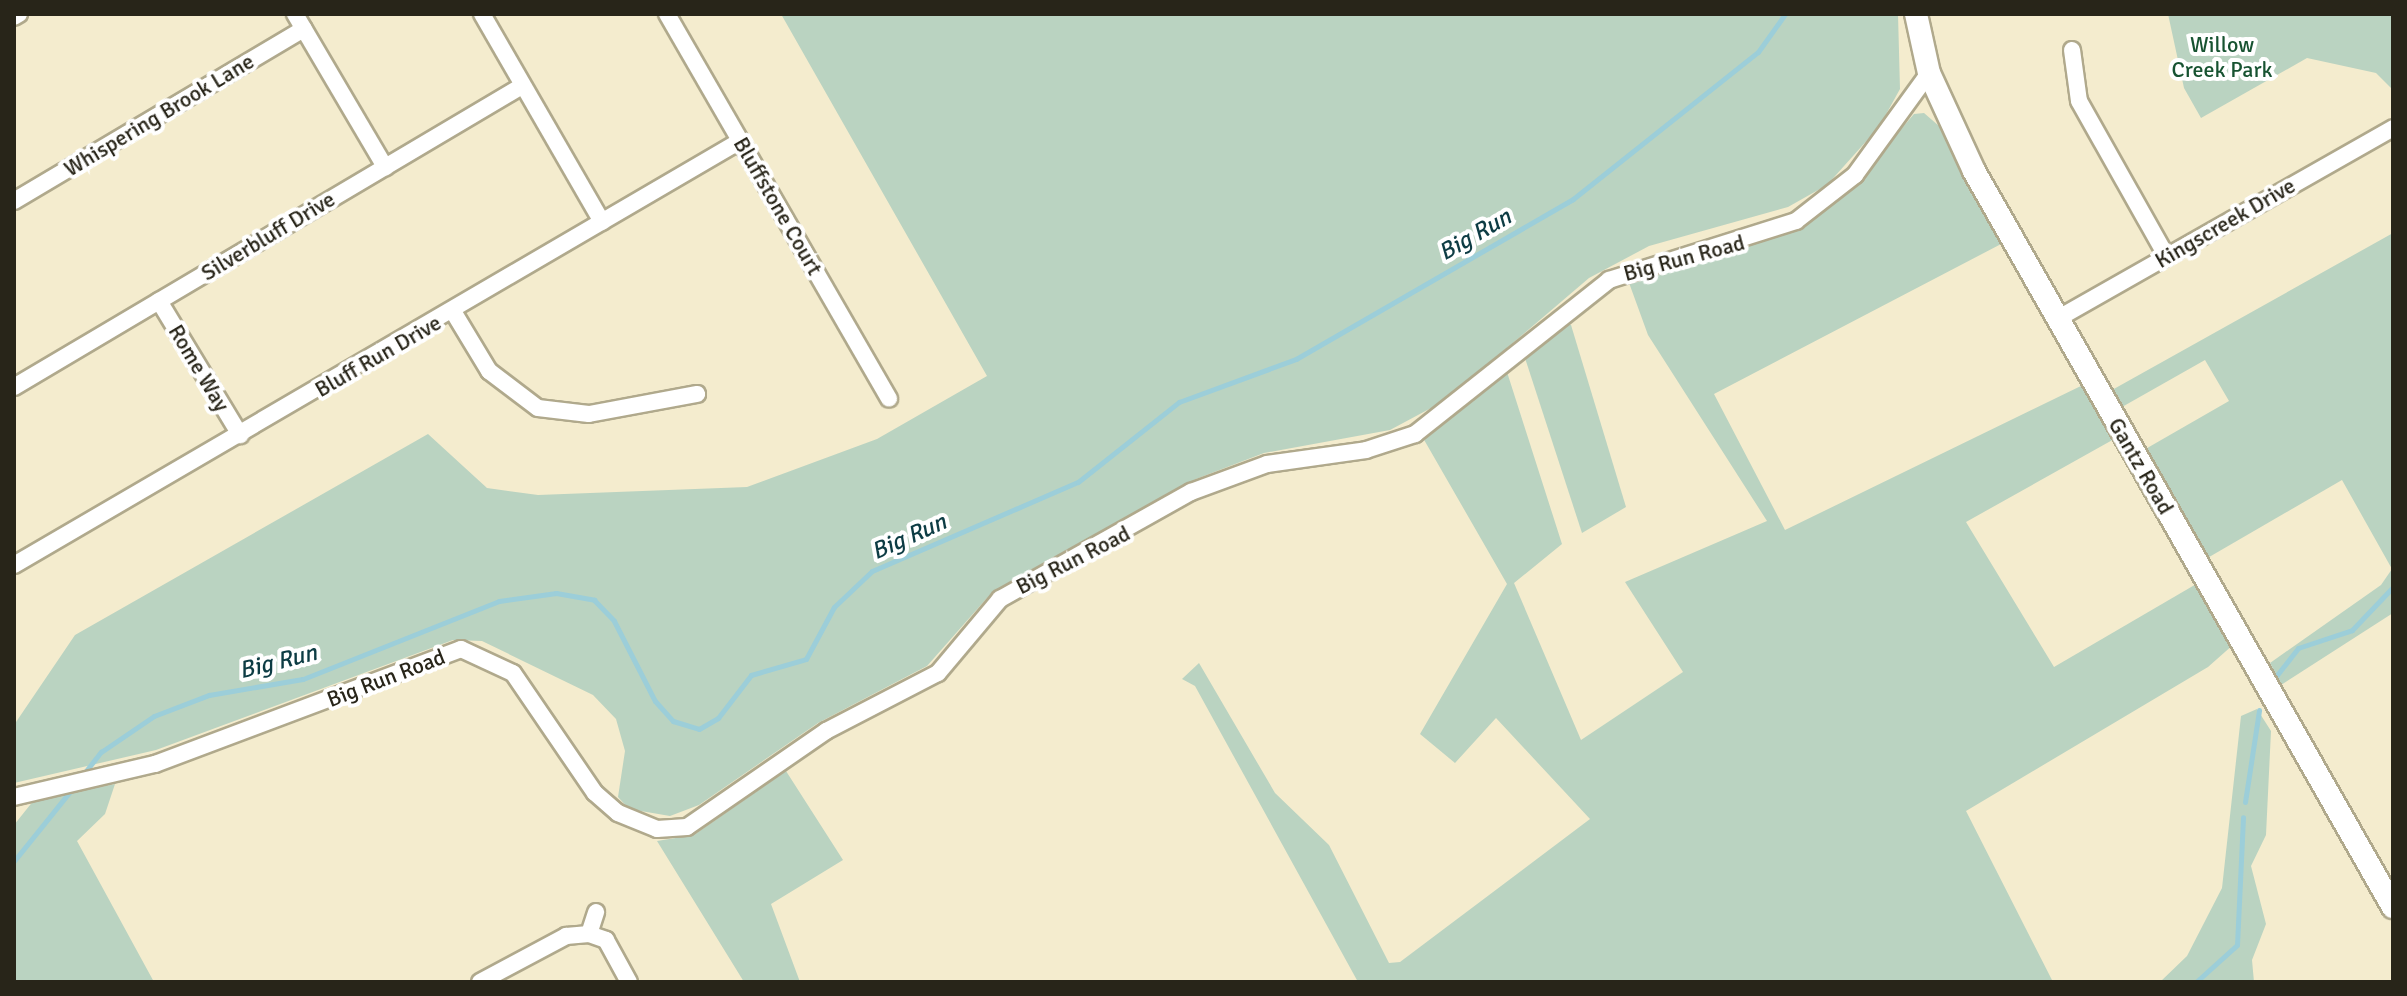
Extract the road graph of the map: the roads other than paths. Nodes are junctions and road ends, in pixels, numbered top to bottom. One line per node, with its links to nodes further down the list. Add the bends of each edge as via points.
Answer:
1 (295, 14): 5 (street)
2 (482, 14): 8 (street)
3 (667, 14): 10 (street, Bluffstone Court)
4 (1916, 14): 7 (main road, Gantz Road)
5 (304, 29): 11 (street); 12 (street, Whispering Brook Lane)
6 (2072, 50): 14 (street, via 2079,101)
7 (1929, 73): 17 (main road, Gantz Road); 23 (street, Big Run Road, via 1855,175 1796,221 1609,280 1455,408 1392,444 1267,464 1191,492 1000,599 938,673 826,731 687,827 657,829 618,813 595,793 513,673 461,649 263,727)
8 (522, 86): 11 (street, Silverbluff Drive); 13 (street)
9 (2393, 128): 14 (street, Kingscreek Drive)
10 (740, 141): 13 (street, Bluff Run Drive); 20 (street, Bluffstone Court)
11 (385, 167): 15 (street, Silverbluff Drive)
12 (14, 201)
13 (602, 222): 16 (street, Bluff Run Drive)
14 (2167, 257): 17 (street, Kingscreek Drive)
15 (159, 301): 18 (street, Silverbluff Drive); 21 (street, Rome Way)
16 (454, 313): 19 (street, via 489,371 538,408 589,414); 21 (street, Bluff Run Drive)
17 (2057, 319): 24 (main road, Gantz Road)
18 (14, 387)
19 (697, 394)
20 (889, 399)
21 (240, 435): 22 (street, Bluff Run Drive)
22 (14, 565)
23 (14, 797)
24 (2393, 907)
25 (596, 912): 26 (street)
26 (589, 934): 27 (street, via 566,936); 28 (street, via 606,940)
27 (480, 982)
28 (629, 982)

